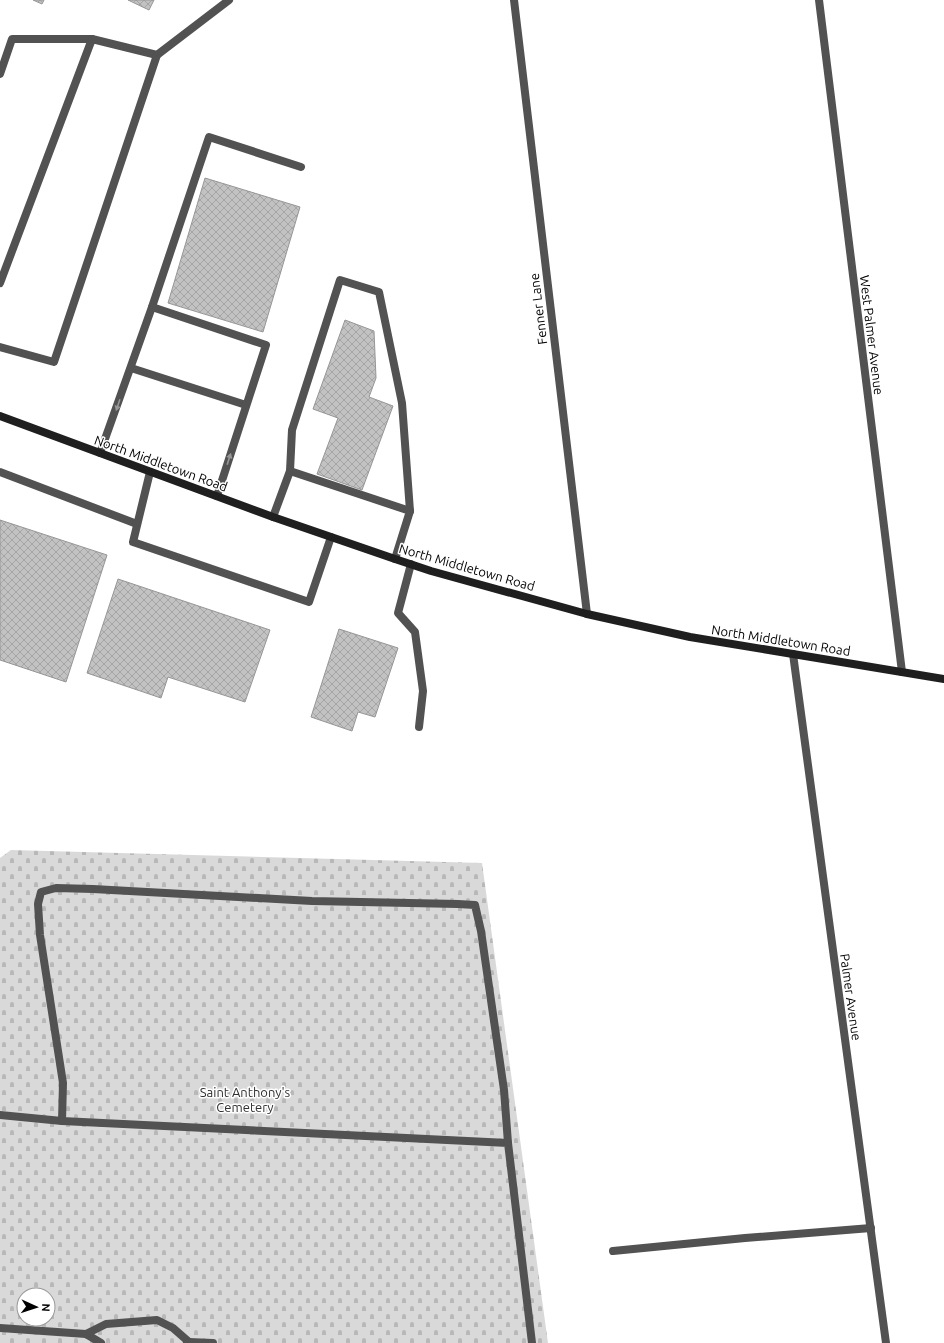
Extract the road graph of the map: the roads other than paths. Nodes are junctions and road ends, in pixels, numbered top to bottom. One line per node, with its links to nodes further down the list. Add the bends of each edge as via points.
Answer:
1 (229, 0): 5 (street)
2 (514, 0): 25 (street, Fenner Lane)
3 (819, 0): 27 (street, West Palmer Avenue)
4 (92, 39): 5 (street); 6 (street, via 12,39); 8 (street)
5 (158, 54): 10 (street, via 54,362)
6 (0, 74)
7 (301, 167): 9 (street, via 209,137)
8 (0, 283)
9 (152, 307): 11 (street); 12 (street, via 266,345)
10 (0, 347)
11 (131, 368): 12 (street); 14 (street, one-way to 14)
12 (246, 405): 18 (street, one-way to 12)
13 (0, 416): 14 (street, North Middletown Road)
14 (100, 453): 17 (street, North Middletown Road)
15 (290, 471): 19 (street); 19 (street, via 292,430 340,280 379,292 402,403); 20 (street)
16 (0, 472): 21 (street)
17 (150, 472): 18 (street, North Middletown Road); 21 (street)
18 (217, 496): 20 (street, North Middletown Road)
19 (410, 511): 23 (street)
20 (273, 517): 22 (street, North Middletown Road)
21 (137, 524): 22 (street, via 133,542 309,602)
22 (331, 537): 23 (street, North Middletown Road)
23 (395, 559): 24 (street, North Middletown Road)
24 (411, 564): 25 (street, North Middletown Road); 29 (street, via 398,613 415,632 422,691)
25 (587, 614): 26 (street, North Middletown Road, via 690,637)
26 (793, 654): 27 (street, North Middletown Road); 33 (street, Palmer Avenue)
27 (902, 672): 28 (street, North Middletown Road)
28 (944, 679)
29 (419, 726)
30 (0, 1115): 31 (street)
31 (62, 1121): 32 (street); 32 (street, via 63,1083 40,935 40,892 56,888 93,889 312,901 458,904 475,905 482,931 504,1090)
32 (508, 1143): 40 (street)
33 (871, 1228): 34 (street); 41 (street, Palmer Avenue)
34 (613, 1251)
35 (0, 1328): 36 (street)
36 (86, 1334): 37 (street, via 106,1324 157,1320 173,1328); 38 (street)
37 (188, 1342): 39 (street)
38 (101, 1343)
39 (213, 1343)
40 (532, 1343)
41 (886, 1343)

